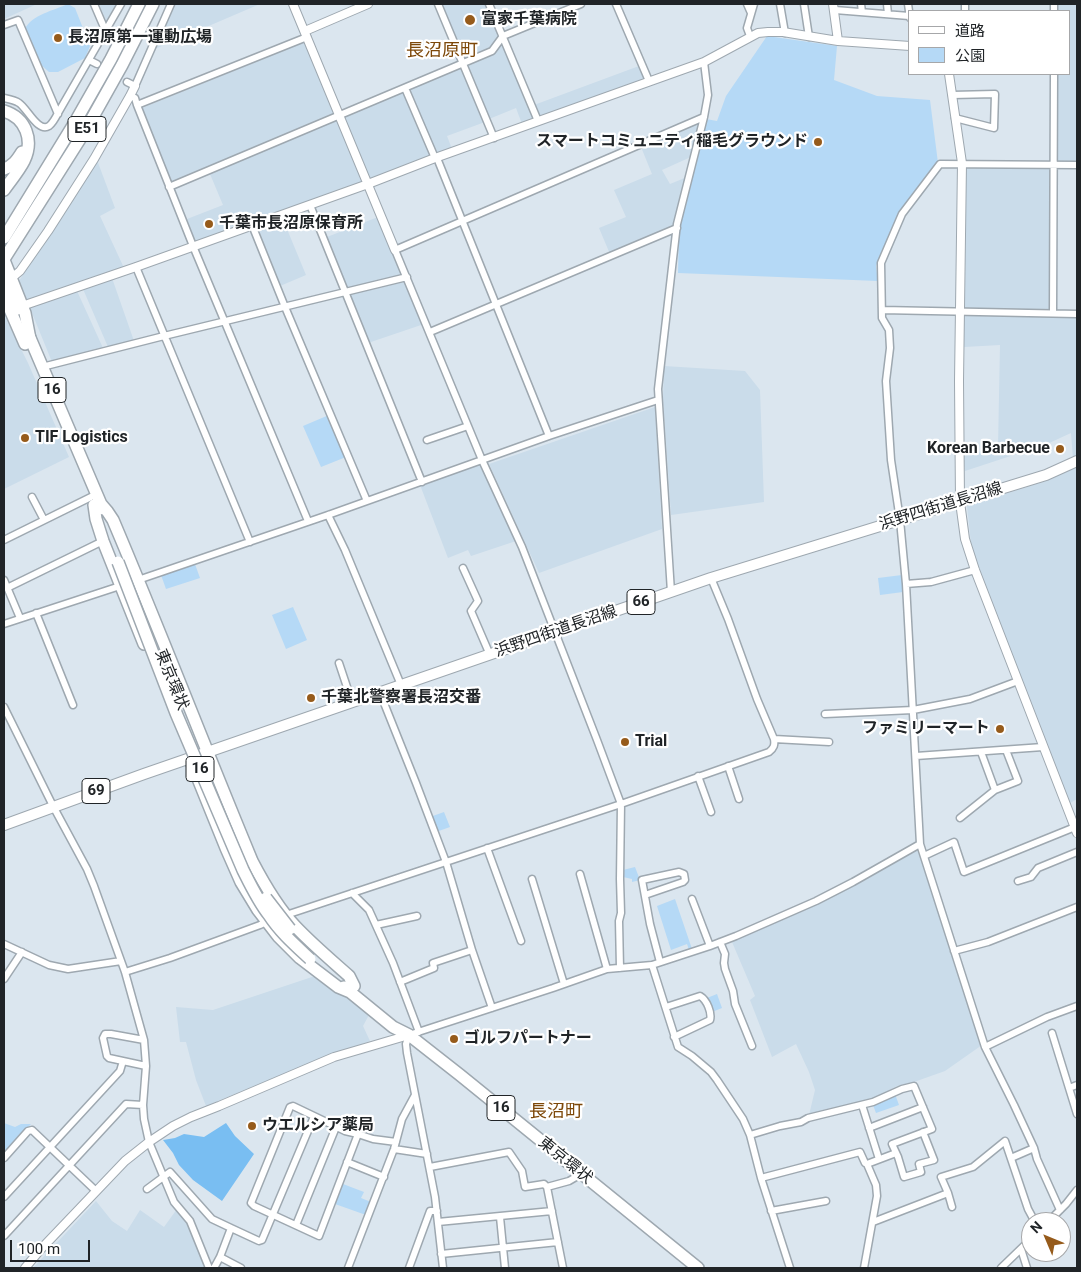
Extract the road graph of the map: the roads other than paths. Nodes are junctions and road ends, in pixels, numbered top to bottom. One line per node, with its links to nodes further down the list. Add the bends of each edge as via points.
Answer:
1 (94, 4): 24 (street)
2 (121, 4): 24 (street)
3 (139, 4): 66 (highway, E51, via 74,124)
4 (153, 4): 69 (highway, E51, via 85,131)
5 (171, 4): 40 (street)
6 (293, 4): 26 (street)
7 (368, 4): 26 (street)
8 (438, 4): 35 (street)
9 (489, 4): 27 (street)
10 (581, 4): 27 (street)
11 (616, 4): 38 (street)
12 (746, 4): 20 (street)
13 (754, 4): 20 (street)
14 (780, 4): 25 (street)
15 (804, 4): 29 (street)
16 (861, 4): 19 (street)
17 (887, 4): 21 (street)
18 (834, 7): 19 (street); 30 (street)
19 (862, 12): 21 (street)
20 (750, 13): 28 (street, via 747,28)
21 (888, 14): 22 (street)
22 (908, 17)
23 (4, 25): 47 (street, via 18,20)
24 (106, 32): 32 (street)
25 (785, 33): 28 (street); 29 (street)
26 (306, 34): 45 (street); 48 (street)
27 (503, 36): 35 (street, via 492,51); 52 (street)
28 (750, 36): 33 (street)
29 (809, 37): 30 (street)
30 (838, 42): 31 (street)
31 (908, 46)
32 (89, 60): 34 (street); 47 (street)
33 (704, 62): 38 (street); 50 (street, via 708,95)
34 (97, 64)
35 (463, 64): 41 (street); 53 (street)
36 (949, 75): 42 (street)
37 (1054, 75): 56 (street)
38 (649, 81): 52 (street)
39 (127, 82): 40 (street)
40 (135, 86): 43 (street)
41 (405, 88): 48 (street); 54 (street)
42 (952, 95): 51 (street); 51 (street, via 995,94 994,128)
43 (130, 96): 45 (street); 71 (street, via 48,230 20,271)
44 (4, 98): 47 (street, via 19,103 44,128 50,126)
45 (138, 105): 60 (street)
46 (4, 111): 61 (highway, via 23,123 29,143 24,161)
47 (58, 114)
48 (339, 115): 59 (street); 60 (street)
49 (4, 117): 58 (highway, via 19,129 23,143 18,159)
50 (704, 117): 63 (street); 65 (street)
51 (955, 118): 55 (street)
52 (538, 121): 53 (street)
53 (494, 138): 54 (street)
54 (436, 158): 59 (street); 63 (street)
55 (962, 163): 56 (street); 78 (street, via 940,164 902,214 881,262); 79 (street)
56 (1054, 165): 57 (street); 80 (street)
57 (1077, 165)
58 (4, 169)
59 (368, 184): 62 (street); 68 (street)
60 (169, 187): 67 (street)
61 (4, 190)
62 (310, 205): 64 (street); 73 (street)
63 (462, 221): 68 (street); 75 (street)
64 (252, 225): 67 (street); 77 (street)
65 (677, 228): 75 (street); 87 (street)
66 (4, 237)
67 (193, 246): 70 (street); 82 (street)
68 (395, 250): 72 (street)
69 (4, 260): 71 (highway)
70 (136, 267): 76 (street); 84 (street)
71 (7, 277): 76 (highway); 85 (highway, 東京環状 / 16)
72 (406, 278): 73 (street); 83 (street)
73 (345, 292): 77 (street); 93 (street)
74 (4, 300): 96 (highway, 東京環状 / 16)
75 (496, 304): 83 (street); 89 (street)
76 (22, 306): 85 (highway)
77 (285, 307): 82 (street); 95 (street)
78 (882, 310): 79 (street); 100 (street, via 882,318 889,330 886,381 890,460)
79 (960, 312): 80 (street); 97 (street)
80 (1053, 313): 81 (street)
81 (1077, 314)
82 (224, 321): 84 (street); 101 (street)
83 (430, 332): 88 (street)
84 (164, 336): 86 (street); 104 (street)
85 (30, 339): 86 (highway, 東京環状 / 16)
86 (42, 367): 96 (highway, 東京環状 / 16)
87 (658, 400): 89 (street); 113 (street)
88 (468, 426): 90 (street); 91 (street)
89 (549, 436): 91 (street)
90 (427, 440)
91 (482, 460): 93 (street); 117 (street, via 522,547)
92 (1077, 461): 97 (main road, 浜野四街道長沼線 / 66, via 1046,475)
93 (422, 482): 95 (street)
94 (32, 497): 99 (street)
95 (367, 501): 98 (street)
96 (96, 502): 99 (street); 103 (highway, 16, via 96,519); 109 (highway, via 113,520); 178 (highway, 東京環状 / 16, bridge, via 256,882 312,956)
97 (960, 502): 100 (main road, 浜野四街道長沼線 / 66); 106 (street, via 964,539)
98 (328, 516): 101 (street); 121 (street)
99 (44, 520): 102 (street)
100 (900, 520): 107 (main road, 浜野四街道長沼線 / 66); 110 (street)
101 (308, 521): 104 (street)
102 (4, 540)
103 (103, 541): 111 (highway, 16); 112 (street)
104 (250, 542): 109 (street)
105 (463, 568): 118 (street, via 478,601 471,610)
106 (974, 570): 110 (street, via 931,582); 120 (street)
107 (711, 578): 113 (main road, 浜野四街道長沼線 / 66); 128 (street)
108 (4, 580): 112 (street)
109 (138, 580): 132 (highway)
110 (906, 584): 126 (street)
111 (120, 586): 114 (street); 135 (highway, 16)
112 (7, 588): 115 (street)
113 (671, 592): 117 (main road, 浜野四街道長沼線 / 66)
114 (36, 614): 115 (street); 124 (street)
115 (20, 618): 116 (street)
116 (4, 624)
117 (555, 632): 118 (main road, 浜野四街道長沼線 / 66); 140 (street)
118 (490, 655): 121 (main road, 浜野四街道長沼線 / 66)
119 (338, 663): 123 (street)
120 (1018, 681): 126 (street, via 970,699); 130 (street)
121 (401, 686): 122 (main road, 浜野四街道長沼線 / 66)
122 (380, 693): 123 (main road, 浜野四街道長沼線 / 66); 150 (street)
123 (352, 702): 132 (main road, 浜野四街道長沼線 / 66)
124 (73, 705)
125 (4, 707): 141 (street)
126 (913, 710): 127 (street); 134 (street)
127 (825, 714)
128 (774, 739): 129 (street); 136 (street, via 775,744 769,752)
129 (829, 742)
130 (1043, 747): 131 (street); 145 (street)
131 (1006, 750): 133 (street); 138 (street, via 1018,781)
132 (207, 752): 135 (main road, 浜野四街道長沼線); 158 (highway, 16, via 256,869)
133 (981, 752): 134 (street); 138 (street)
134 (916, 756): 146 (street)
135 (190, 758): 141 (main road, 69); 160 (highway, via 226,848)
136 (728, 766): 137 (street); 139 (street)
137 (698, 776): 140 (street); 142 (street)
138 (995, 790): 143 (street)
139 (739, 799)
140 (621, 804): 147 (street); 172 (street)
141 (53, 806): 144 (main road, 69); 169 (street, via 87,869)
142 (711, 812)
143 (960, 818)
144 (4, 825)
145 (1076, 830): 149 (street, via 964,872 954,842)
146 (920, 844): 149 (street); 163 (street, via 824,897)
147 (487, 848): 150 (street); 162 (street)
148 (1077, 852): 153 (street, via 1038,868 1031,877)
149 (924, 856): 167 (street)
150 (446, 862): 154 (street); 166 (street)
151 (580, 874): 173 (street)
152 (532, 879): 177 (street)
153 (1018, 881)
154 (352, 893): 158 (street); 161 (street, via 369,910)
155 (645, 895): 155 (street, via 642,880 679,872 684,874 683,882); 170 (street)
156 (692, 899): 165 (street)
157 (1077, 907): 167 (street, via 988,942)
158 (286, 915): 178 (highway, 16, via 349,976)
159 (418, 916): 161 (street)
160 (266, 922): 174 (street); 178 (highway, via 300,958 338,987)
161 (376, 925): 176 (street)
162 (521, 941)
163 (720, 942): 165 (street); 186 (street, via 735,1004)
164 (4, 944): 168 (street)
165 (710, 946): 170 (street)
166 (472, 950): 176 (street, via 433,963 434,968); 181 (street)
167 (954, 951): 187 (street)
168 (22, 952): 169 (street, via 49,965 68,969); 175 (street)
169 (121, 961): 174 (street)
170 (660, 962): 171 (street)
171 (652, 965): 172 (street); 180 (street)
172 (620, 968): 173 (street)
173 (607, 969): 177 (street)
174 (125, 972): 185 (street)
175 (4, 980)
176 (400, 982): 182 (street)
177 (564, 984): 181 (street)
178 (352, 989): 182 (highway, 東京環状 / 16, via 393,1027)
179 (1077, 1006): 187 (street)
180 (666, 1007): 184 (street); 184 (street, via 700,996 705,999 711,1016 710,1020)
181 (492, 1008): 182 (street)
182 (414, 1033): 192 (street, via 406,1044 406,1053); 203 (street, via 334,1057 191,1117); 216 (highway, 東京環状 / 16)
183 (1052, 1033): 191 (street)
184 (674, 1037): 202 (street, via 678,1047 717,1080 743,1118)
185 (144, 1040): 188 (street, via 105,1034 107,1056); 189 (street)
186 (752, 1046)
187 (985, 1047): 206 (street)
188 (124, 1062): 189 (street); 205 (street, via 120,1071)
189 (146, 1066): 193 (street)
190 (1077, 1084): 191 (street)
191 (1069, 1088): 196 (street)
192 (415, 1094): 204 (street, via 402,1119); 208 (street)
193 (143, 1105): 203 (street); 214 (street, via 126,1104)
194 (862, 1105): 195 (street, via 914,1086); 199 (street); 202 (street)
195 (923, 1107): 199 (street); 200 (street, via 932,1128)
196 (1077, 1114)
197 (316, 1117): 198 (street); 233 (street); 233 (street, via 290,1107 251,1200 254,1206)
198 (336, 1127): 201 (street); 237 (street)
199 (869, 1128): 211 (street)
200 (923, 1132): 207 (street, via 892,1144); 207 (street, via 934,1160 919,1164 921,1172 904,1178)
201 (358, 1134): 204 (street); 212 (street)
202 (750, 1135): 219 (street)
203 (149, 1142): 217 (street); 223 (street)
204 (395, 1146): 208 (street); 218 (street)
205 (50, 1147): 209 (street, via 32,1130); 214 (street); 225 (street)
206 (1034, 1148): 210 (street); 228 (street)
207 (896, 1153): 211 (street)
208 (427, 1154): 215 (street)
209 (4, 1156)
210 (1011, 1158): 224 (street, via 1005,1141 973,1167 941,1177); 232 (street)
211 (879, 1159): 213 (street)
212 (347, 1162): 218 (street); 237 (street, via 319,1236)
213 (868, 1164): 219 (street, via 860,1152); 236 (street, via 877,1192)
214 (69, 1166): 223 (street); 239 (street)
215 (430, 1167): 220 (street, via 509,1152 522,1171 525,1187 544,1184); 229 (street)
216 (581, 1174): 220 (street); 254 (highway, 東京環状 / 16)
217 (164, 1176): 221 (street); 238 (street, via 170,1172 212,1218); 246 (street, via 174,1202 190,1221)
218 (384, 1177): 249 (street)
219 (761, 1178): 231 (street)
220 (547, 1187): 230 (street)
221 (147, 1189)
222 (1077, 1190): 228 (street)
223 (96, 1191): 245 (street)
224 (948, 1193): 227 (street); 236 (street)
225 (4, 1197)
226 (826, 1201): 231 (street)
227 (952, 1207)
228 (1060, 1210)
229 (437, 1211): 235 (street); 250 (street, via 430,1211)
230 (552, 1211): 234 (street); 240 (street)
231 (771, 1212): 255 (street)
232 (1030, 1212)
233 (274, 1214): 237 (street); 238 (street, via 259,1241)
234 (500, 1217): 235 (street); 241 (street)
235 (438, 1222): 243 (street)
236 (874, 1222): 256 (street)
237 (296, 1225)
238 (231, 1228): 244 (street)
239 (4, 1236)
240 (558, 1242): 241 (street); 253 (street)
241 (503, 1248): 243 (street); 252 (street)
242 (1021, 1249): 257 (street)
243 (441, 1254): 251 (street)
244 (220, 1257): 247 (street); 248 (street)
245 (25, 1268)
246 (209, 1268)
247 (214, 1268)
248 (241, 1268)
249 (348, 1268)
250 (409, 1268)
251 (443, 1268)
252 (505, 1268)
253 (563, 1268)
254 (698, 1268)
255 (790, 1268)
256 (864, 1268)
257 (1001, 1268)

